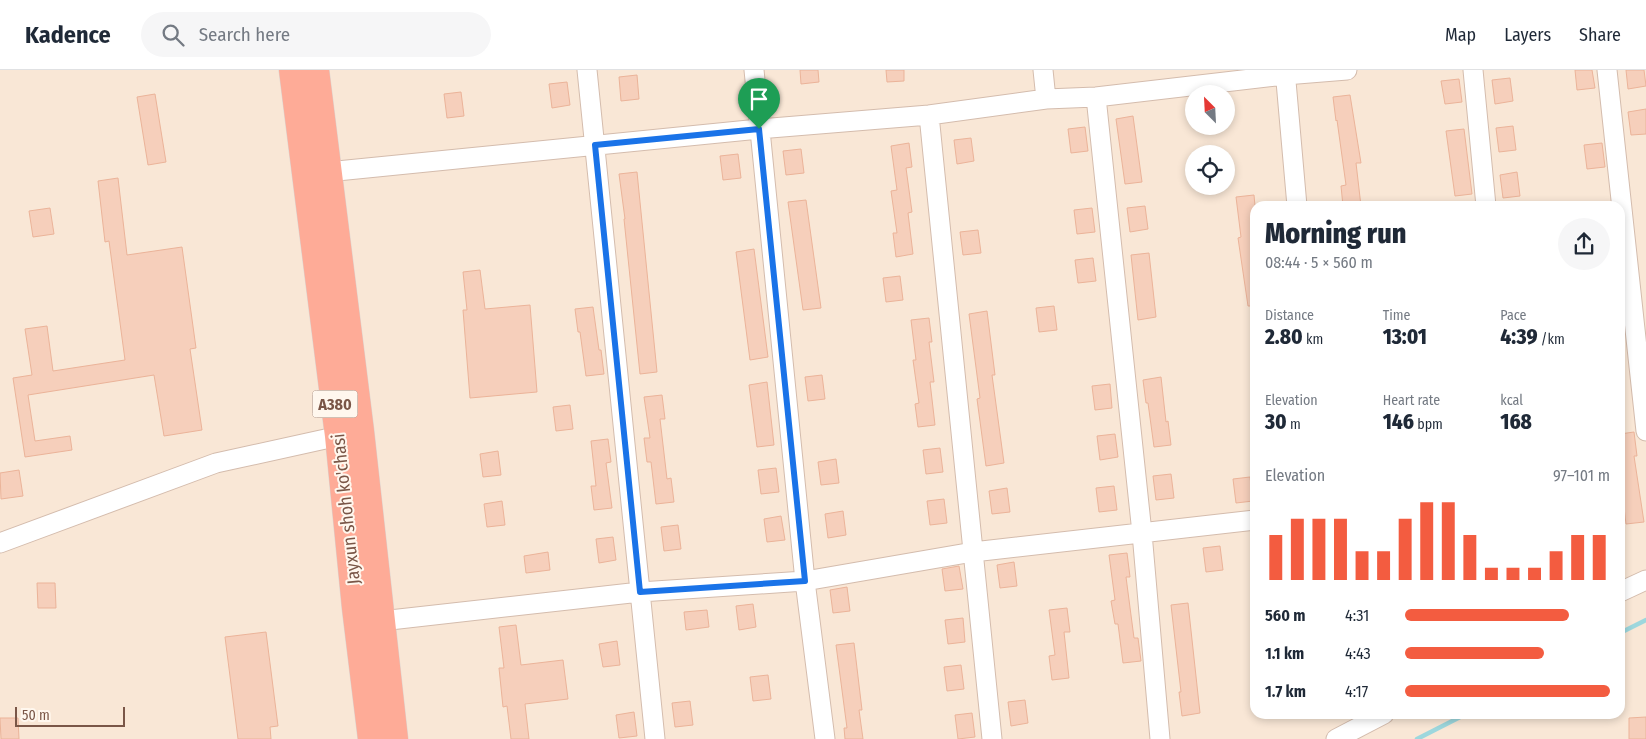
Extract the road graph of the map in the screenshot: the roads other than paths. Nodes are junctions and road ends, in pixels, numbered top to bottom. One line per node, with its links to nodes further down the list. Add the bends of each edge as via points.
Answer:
1 (293, 70): 21 (highway, Jayxun shoh ko'chasi / A380)
2 (315, 70): 15 (highway, Jayxun shoh ko'chasi / A380)
3 (587, 70): 14 (street)
4 (754, 70): 13 (street)
5 (1043, 70): 11 (street)
6 (1347, 70): 9 (street)
7 (1473, 70): 17 (street)
8 (1607, 70): 18 (street)
9 (1285, 72): 10 (street); 16 (street)
10 (1096, 97): 11 (street); 23 (street)
11 (1046, 99): 12 (street)
12 (929, 115): 13 (street); 25 (street)
13 (759, 129): 14 (street); 27 (street)
14 (595, 145): 15 (street); 29 (street)
15 (327, 172): 30 (highway, Jayxun shoh ko'chasi / A380)
16 (1297, 201)
17 (1486, 201)
18 (1621, 201)
19 (1625, 237): 20 (street)
20 (1646, 431)
21 (339, 436): 24 (street, via 216,463); 32 (highway, Jayxun shoh ko'chasi / A380)
22 (1250, 521): 23 (street)
23 (1142, 533): 25 (street); 37 (street)
24 (0, 543)
25 (973, 552): 27 (street); 36 (street)
26 (1646, 580): 28 (street)
27 (805, 581): 29 (street); 35 (street)
28 (1625, 590)
29 (640, 592): 30 (street); 34 (street)
30 (381, 621): 33 (highway, Jayxun shoh ko'chasi / A380)
31 (1363, 719): 38 (street)
32 (372, 739)
33 (394, 739)
34 (655, 739)
35 (825, 739)
36 (992, 739)
37 (1160, 739)
38 (1336, 739)

